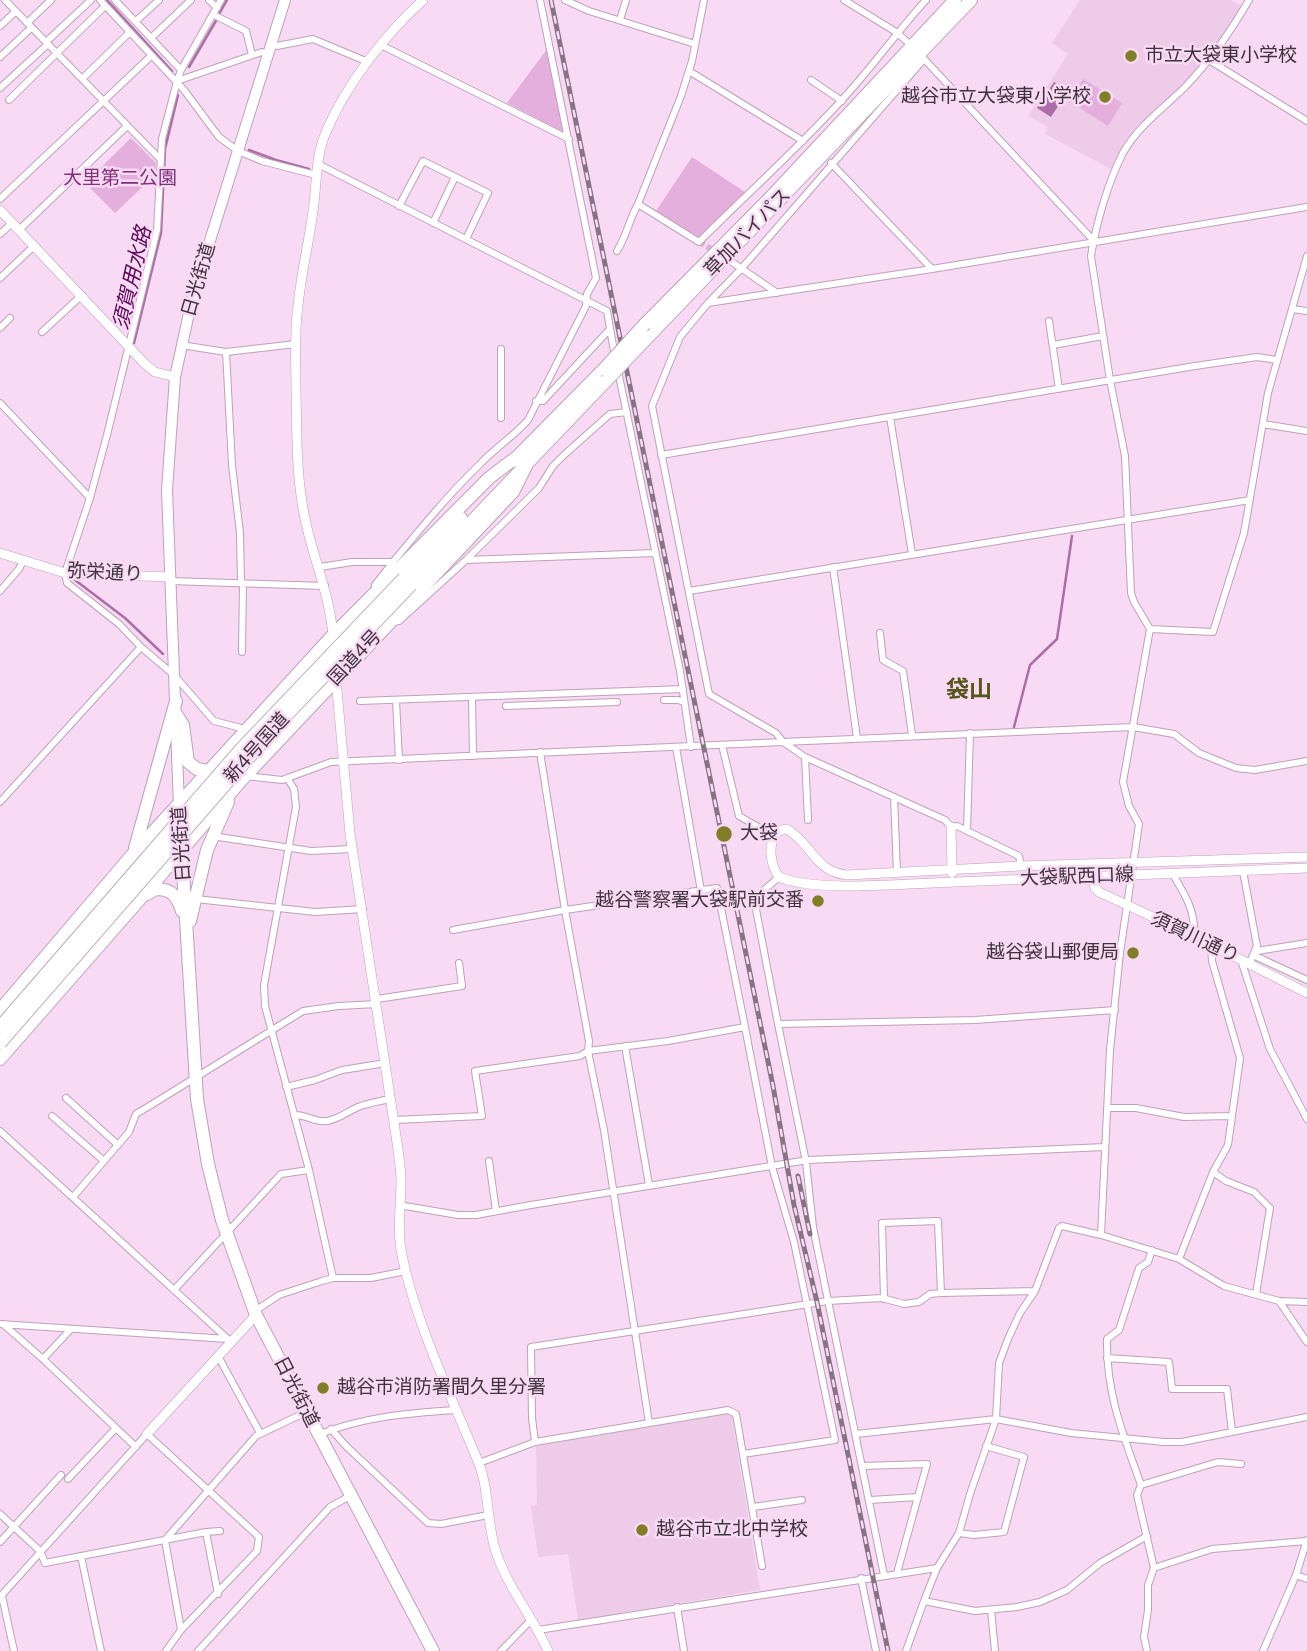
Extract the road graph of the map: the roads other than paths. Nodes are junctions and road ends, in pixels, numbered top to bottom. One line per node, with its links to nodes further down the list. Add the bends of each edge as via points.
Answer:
1 (5, 0): 23 (street)
2 (51, 0): 27 (street)
3 (91, 0): 32 (street)
4 (100, 0): 22 (street)
5 (159, 0): 26 (street)
6 (191, 0): 31 (street)
7 (209, 0): 24 (street)
8 (221, 0): 24 (street)
9 (285, 0): 35 (main road, 日光街道)
10 (423, 0): 34 (street)
11 (540, 0): 54 (street)
12 (565, 0): 25 (street)
13 (626, 0): 25 (street)
14 (704, 0): 33 (street)
15 (844, 0): 30 (street)
16 (926, 0): 30 (street)
17 (955, 0): 37 (highway, 草加バイパス)
18 (971, 0): 37 (highway, 草加バイパス)
19 (1237, 0): 21 (street)
20 (120, 2): 26 (street)
21 (1247, 3): 41 (street)
22 (105, 6): 29 (street); 36 (street)
23 (16, 11): 27 (street); 28 (street)
24 (215, 12): 38 (street, via 246,31); 43 (street)
25 (620, 20): 33 (street)
26 (136, 21): 31 (street)
27 (29, 25): 32 (street); 40 (street)
28 (0, 26)
29 (130, 32): 39 (street); 45 (street)
30 (896, 32): 37 (street); 51 (street)
31 (151, 38): 43 (street)
32 (47, 43): 36 (street); 48 (street)
33 (695, 44): 44 (street)
34 (381, 45): 42 (street); 54 (street)
35 (270, 49): 38 (street); 42 (street, via 313,38); 56 (main road, 日光街道)
36 (57, 53): 45 (street); 49 (street)
37 (918, 53): 58 (street); 71 (street); 109 (highway, 草加バイパス, bridge, via 768,200)
38 (252, 55): 47 (street)
39 (151, 56): 47 (street); 50 (street)
40 (0, 57)
41 (1209, 60): 52 (street); 71 (street, via 1145,124 1124,152)
42 (368, 63): 59 (street, via 328,127)
43 (181, 70): 47 (street)
44 (689, 71): 55 (street); 63 (street)
45 (82, 79): 50 (street)
46 (811, 80): 51 (street)
47 (177, 81): 56 (street, via 219,137); 57 (street)
48 (0, 88)
49 (9, 100)
50 (105, 101): 53 (street); 62 (street)
51 (842, 101): 55 (street)
52 (1307, 121)
53 (126, 127): 57 (street); 68 (street)
54 (569, 139): 81 (street, via 596,278)
55 (803, 141): 63 (street, via 699,242)
56 (238, 151): 60 (street); 92 (main road, 日光街道)
57 (160, 159): 94 (street, via 157,230)
58 (831, 163): 76 (street); 77 (street)
59 (318, 164): 60 (street); 64 (street)
60 (316, 175): 91 (street)
61 (455, 177): 64 (street, via 423,161); 67 (street); 70 (street, via 488,193)
62 (0, 199)
63 (638, 204): 73 (street)
64 (399, 206): 67 (street)
65 (1307, 207): 71 (street)
66 (0, 210): 68 (street)
67 (433, 223): 70 (street)
68 (15, 227): 69 (street); 72 (street)
69 (0, 234)
70 (466, 239): 81 (street)
71 (1093, 241): 77 (street); 90 (street, via 1091,256)
72 (34, 246): 78 (street); 80 (street)
73 (617, 251)
74 (1307, 256): 83 (street)
75 (733, 262): 76 (street)
76 (741, 269): 79 (street); 82 (street)
77 (932, 269): 79 (street)
78 (0, 278)
79 (777, 293): 82 (street)
80 (82, 295): 89 (street); 94 (street)
81 (587, 301): 88 (street, via 607,311); 101 (street)
82 (708, 303): 108 (street, via 680,337 652,406)
83 (1292, 309): 84 (street); 97 (street)
84 (1307, 311)
85 (10, 318): 87 (street)
86 (1049, 321): 93 (street)
87 (0, 328)
88 (610, 330): 101 (street, via 543,401); 103 (street)
89 (42, 332)
90 (1103, 336): 93 (street); 99 (street)
91 (296, 344): 96 (street); 119 (street, via 299,475 305,520)
92 (181, 345): 96 (street); 98 (main road, 日光街道)
93 (1052, 345): 100 (street)
94 (129, 346): 98 (street, via 155,372); 110 (street)
95 (501, 349): 105 (street)
96 (226, 352): 124 (street)
97 (1277, 360): 99 (street, via 1257,357); 106 (street)
98 (174, 377): 122 (main road, 日光街道, via 167,466)
99 (1110, 380): 100 (street); 112 (street, via 1125,456)
100 (1059, 389): 104 (street)
101 (536, 401): 118 (street, via 528,420 448,495)
102 (0, 403): 110 (street)
103 (627, 412): 114 (street); 116 (street, via 610,414 564,455 539,488)
104 (890, 417): 108 (street); 115 (street)
105 (502, 418)
106 (1264, 424): 107 (street); 111 (street)
107 (1307, 431)
108 (661, 455): 127 (street)
109 (522, 461): 123 (highway, 新4号国道); 128 (highway, 国道4号, via 489,478); 129 (highway, 国道4号, via 513,492)
110 (90, 498): 121 (street)
111 (1250, 500): 112 (street); 130 (street, via 1213,632)
112 (1129, 520): 115 (street); 130 (street, via 1131,593)
113 (0, 553): 117 (street, 弥栄通り)
114 (655, 553): 116 (street); 137 (street)
115 (912, 554): 120 (street)
116 (466, 560): 129 (street, via 399,621)
117 (23, 561): 121 (street, 弥栄通り); 126 (street)
118 (393, 562): 119 (street); 128 (street, via 361,601)
119 (320, 567): 125 (street)
120 (833, 567): 127 (street); 152 (street)
121 (65, 573): 122 (street, 弥栄通り); 133 (street, via 67,583)
122 (170, 579): 124 (street); 135 (main road, 日光街道)
123 (407, 581): 216 (highway, 新4号国道, bridge, via 241,749); 219 (highway, 新4号国道, bridge)
124 (242, 583): 125 (street); 134 (street)
125 (325, 586): 132 (street)
126 (0, 591)
127 (689, 591): 153 (street, via 709,694 776,733)
128 (362, 606): 132 (highway, 国道4号)
129 (388, 623): 136 (highway, 国道4号)
130 (1150, 629): 148 (street)
131 (880, 633): 151 (street, via 883,660 903,671)
132 (333, 635): 136 (street); 149 (highway, 国道4号)
133 (141, 647): 135 (street); 167 (street)
134 (242, 652)
135 (175, 676): 147 (main road, 日光街道); 149 (street, via 214,721)
136 (336, 679): 162 (street); 165 (highway, 国道4号)
137 (683, 689): 138 (street); 144 (street)
138 (570, 694): 139 (street); 145 (street)
139 (472, 697): 140 (street); 158 (street)
140 (396, 700): 142 (street); 160 (street)
141 (664, 700): 144 (street)
142 (360, 701)
143 (617, 702): 145 (street)
144 (684, 702): 156 (street)
145 (570, 703): 146 (street)
146 (506, 706)
147 (176, 707): 163 (highway, via 188,762); 168 (main road, 日光街道); 177 (highway)
148 (1133, 727): 150 (street); 161 (street, via 1174,734 1199,753 1236,768 1255,770); 179 (street, via 1123,782 1139,824)
149 (246, 729): 163 (highway, 国道4号)
150 (970, 733): 151 (street); 171 (street)
151 (912, 736): 152 (street)
152 (857, 737): 153 (street)
153 (783, 742): 154 (street); 159 (street)
154 (722, 745): 156 (street); 173 (street, via 739,816)
155 (676, 747): 156 (street); 157 (street); 193 (street)
156 (691, 747)
157 (540, 752): 158 (street); 199 (street)
158 (473, 756): 160 (street)
159 (805, 757): 166 (street); 169 (street)
160 (399, 760): 162 (street)
161 (1307, 761)
162 (342, 762): 164 (street, via 325,763); 176 (street)
163 (209, 771): 168 (highway, 国道4号)
164 (287, 778): 165 (street); 174 (street, via 296,798)
165 (241, 780): 172 (highway); 175 (highway, 国道4号)
166 (894, 798): 170 (street, via 945,820); 185 (street)
167 (0, 802)
168 (179, 806): 175 (highway, 日光街道); 177 (highway, 国道4号)
169 (808, 820)
170 (951, 827): 171 (street); 183 (street)
171 (967, 831): 181 (street, via 1019,856)
172 (212, 836): 174 (street); 195 (highway)
173 (774, 836): 180 (street, via 782,829 791,831); 188 (street, via 772,863)
174 (288, 847): 176 (street); 197 (street)
175 (182, 849): 194 (highway, 国道4号); 201 (highway, 日光街道)
176 (352, 849): 198 (street)
177 (132, 855): 200 (highway, 国道4号)
178 (1307, 856): 179 (street, 大袋駅西口線)
179 (1132, 863): 181 (street, 大袋駅西口線); 187 (street)
180 (821, 864): 190 (street); 192 (street)
181 (1021, 866): 183 (street, 大袋駅西口線)
182 (1307, 868): 184 (street, 大袋駅西口線)
183 (952, 870): 185 (street, 大袋駅西口線); 191 (street)
184 (1243, 871): 186 (street, 大袋駅西口線); 207 (street)
185 (897, 872): 190 (street, 大袋駅西口線)
186 (1172, 873): 187 (street, 大袋駅西口線); 203 (street, via 1188,898)
187 (1130, 876): 189 (street, 大袋駅西口線); 196 (street)
188 (779, 877): 192 (street); 214 (street, via 754,899)
189 (1093, 877): 191 (street, 大袋駅西口線); 196 (street, 須賀川通り, via 1098,892)
190 (847, 880): 191 (street, 大袋駅西口線); 192 (street)
191 (952, 882)
192 (817, 884)
193 (701, 891): 199 (street); 217 (street, via 717,888)
194 (143, 897): 201 (highway, via 156,889 173,893); 204 (highway, 国道4号)
195 (196, 899): 197 (street); 201 (highway)
196 (1126, 906): 203 (street, 須賀川通り); 213 (street)
197 (277, 908): 198 (street, via 315,912); 218 (street, via 264,985)
198 (363, 909): 211 (street)
199 (565, 910): 202 (street); 221 (street)
200 (76, 922): 204 (street); 212 (highway, 国道4号)
201 (187, 928): 224 (highway, 日光街道)
202 (456, 930)
203 (1194, 936): 206 (street, 須賀川通り)
204 (101, 943): 215 (highway, 国道4号)
205 (1307, 943): 207 (street)
206 (1211, 945): 207 (street, 須賀川通り); 231 (street, via 1240,1058)
207 (1250, 958): 209 (street); 210 (street, 須賀川通り); 232 (street, via 1270,1049)
208 (459, 963): 211 (street, via 462,986)
209 (1307, 981)
210 (1307, 993)
211 (377, 1002): 218 (street, via 310,1008); 223 (street)
212 (3, 1007): 215 (street)
213 (1115, 1010): 214 (street, via 975,1020); 228 (street)
214 (778, 1024): 239 (street)
215 (29, 1025): 222 (highway, 国道4号)
216 (0, 1027)
217 (745, 1027): 220 (street); 240 (street)
218 (272, 1031): 224 (street); 225 (street)
219 (0, 1043)
220 (625, 1046): 221 (street); 243 (street)
221 (588, 1051): 233 (street, via 580,1056 475,1071 482,1116); 244 (street)
222 (0, 1059)
223 (386, 1063): 225 (street); 227 (street)
224 (195, 1078): 235 (street, via 136,1114); 248 (highway, 日光街道, via 208,1164)
225 (286, 1087): 229 (street)
226 (66, 1098): 235 (street)
227 (391, 1099): 229 (street, via 326,1121); 233 (street)
228 (1107, 1108): 231 (street, via 1184,1117); 236 (street)
229 (294, 1115): 241 (street)
230 (52, 1116): 237 (street)
231 (1231, 1116): 242 (street, via 1228,1145)
232 (1307, 1119)
233 (394, 1120): 246 (street)
234 (0, 1131): 245 (street)
235 (118, 1145): 237 (street)
236 (1105, 1147): 239 (street); 249 (street)
237 (104, 1161): 245 (street)
238 (489, 1161): 247 (street)
239 (806, 1162): 240 (street); 259 (street)
240 (772, 1167): 243 (street); 262 (street)
241 (309, 1170): 248 (street, via 281,1174); 253 (street)
242 (1213, 1172): 251 (street); 257 (street, via 1254,1192 1270,1208)
243 (649, 1185): 244 (street)
244 (612, 1193): 247 (street); 266 (street)
245 (73, 1197): 254 (street)
246 (399, 1205): 247 (street, via 458,1215); 252 (street)
247 (496, 1211)
248 (226, 1234): 254 (street); 263 (highway, 日光街道)
249 (1101, 1235): 250 (street); 255 (street, via 1059,1228)
250 (1152, 1251): 251 (street); 270 (street, via 1148,1262 1139,1268 1119,1329 1107,1339)
251 (1180, 1259): 257 (street, via 1224,1286)
252 (406, 1271): 253 (street, via 371,1278); 272 (street)
253 (333, 1278): 263 (street, via 279,1295)
254 (174, 1290): 267 (street)
255 (1035, 1291): 256 (street); 275 (street, via 1014,1325 999,1363)
256 (941, 1293): 258 (street, via 904,1304); 258 (street, via 938,1221 882,1223)
257 (1256, 1294): 260 (street)
258 (884, 1299): 259 (street)
259 (828, 1301): 262 (street); 282 (street)
260 (1279, 1301): 261 (street); 268 (street)
261 (1307, 1302)
262 (807, 1304): 266 (street); 288 (street, via 835,1440)
263 (256, 1313): 267 (street); 273 (highway, 日光街道)
264 (1, 1323): 265 (street); 271 (street)
265 (70, 1330): 267 (street); 271 (street)
266 (635, 1331): 276 (street); 285 (street, via 531,1347)
267 (229, 1341): 269 (street)
268 (1307, 1342)
269 (218, 1356): 280 (street); 281 (street)
270 (1107, 1358): 279 (street, via 1169,1362 1172,1389 1227,1389); 284 (street, via 1114,1412)
271 (43, 1359): 277 (street)
272 (455, 1410): 278 (street, via 399,1414); 289 (street)
273 (306, 1412): 280 (street); 283 (highway, 日光街道)
274 (1307, 1417): 279 (street)
275 (996, 1419): 282 (street); 284 (street); 286 (street)
276 (649, 1423): 285 (street); 288 (street, via 728,1410 736,1414)
277 (116, 1428): 287 (street); 293 (street)
278 (331, 1429): 283 (street); 302 (street, via 428,1522)
279 (1232, 1432): 284 (street, via 1182,1442)
280 (260, 1433): 295 (street)
281 (147, 1434): 287 (street); 295 (street)
282 (856, 1434): 291 (street)
283 (318, 1435): 296 (highway, 日光街道)
284 (1124, 1438): 294 (street)
285 (535, 1442): 289 (street)
286 (986, 1446): 306 (street); 306 (street, via 1024,1457 1004,1532)
287 (136, 1447): 311 (street)
288 (743, 1454): 300 (street)
289 (479, 1463): 302 (street)
290 (1241, 1464): 294 (street, via 1218,1462)
291 (862, 1466): 297 (street, via 927,1464); 299 (street)
292 (61, 1475): 303 (street)
293 (68, 1479)
294 (1141, 1485): 307 (street, via 1137,1495)
295 (208, 1489): 308 (street); 321 (street, via 259,1538 257,1551)
296 (350, 1496): 332 (street, via 330,1507); 333 (highway, 日光街道)
297 (918, 1497): 299 (street); 316 (street)
298 (802, 1500): 300 (street)
299 (870, 1500): 317 (street)
300 (753, 1507): 313 (street)
301 (0, 1514): 303 (street)
302 (488, 1515): 326 (street, via 504,1573)
303 (14, 1526): 310 (street); 311 (street)
304 (220, 1531): 305 (street)
305 (206, 1532): 308 (street); 321 (street)
306 (959, 1533): 314 (street)
307 (1147, 1536): 315 (street); 325 (street, via 1100,1563 1054,1598)
308 (165, 1540): 312 (street); 327 (street)
309 (1307, 1541): 315 (street, via 1212,1549); 318 (street)
310 (0, 1542)
311 (40, 1551): 312 (street, via 46,1563); 322 (street)
312 (81, 1556): 330 (street)
313 (762, 1566)
314 (937, 1568): 316 (street); 323 (street)
315 (1154, 1569): 340 (street, via 1148,1585)
316 (897, 1573): 317 (street)
317 (884, 1575): 319 (street)
318 (1296, 1575): 320 (street); 341 (street)
319 (861, 1578): 324 (street); 337 (street)
320 (1307, 1579)
321 (218, 1594): 327 (street)
322 (1, 1596): 329 (street)
323 (925, 1601): 325 (street); 338 (street)
324 (677, 1607): 328 (street); 336 (street)
325 (991, 1610): 339 (street)
326 (532, 1619): 328 (street); 334 (street)
327 (181, 1630): 331 (street)
328 (538, 1630): 335 (street)
329 (14, 1651)
330 (101, 1651)
331 (166, 1651)
332 (198, 1651)
333 (433, 1651)
334 (501, 1651)
335 (548, 1651)
336 (684, 1651)
337 (876, 1651)
338 (906, 1651)
339 (995, 1651)
340 (1147, 1651)
341 (1263, 1651)

